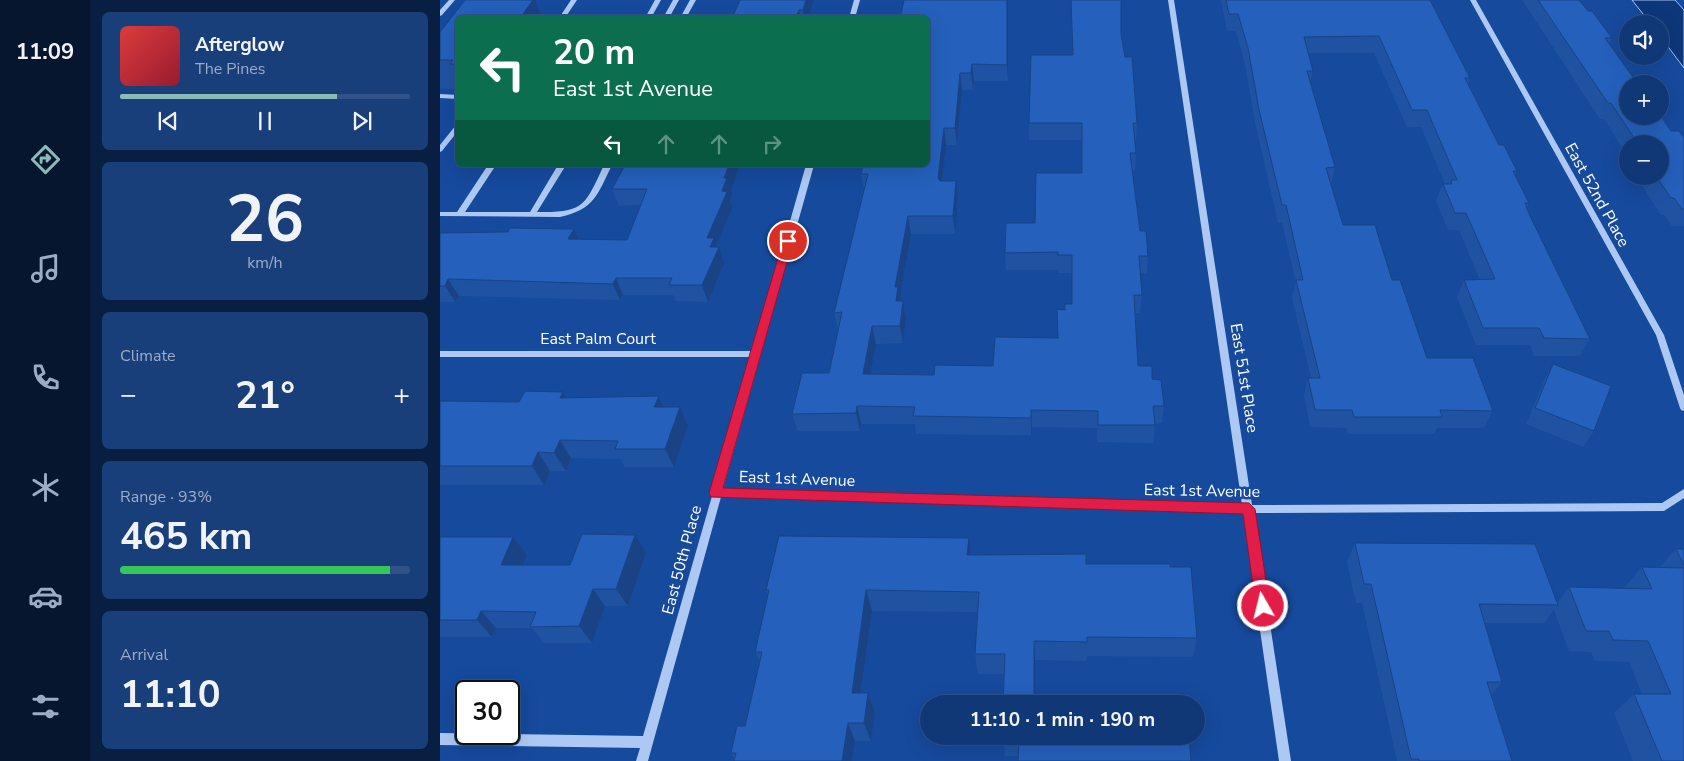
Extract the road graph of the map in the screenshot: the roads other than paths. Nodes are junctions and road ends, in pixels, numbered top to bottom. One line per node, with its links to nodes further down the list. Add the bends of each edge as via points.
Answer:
1 (452, 0): 9 (street)
2 (574, 0): 10 (street)
3 (658, 0): 11 (street)
4 (676, 0): 12 (street)
5 (693, 0): 13 (street)
6 (857, 0): 14 (street)
7 (1171, 0): 31 (street, East 51st Place)
8 (1473, 0): 28 (street, East 52nd Place, via 1660,335)
9 (440, 14)
10 (564, 15)
11 (650, 15)
12 (668, 15)
13 (685, 15)
14 (853, 15)
15 (440, 96): 16 (street)
16 (455, 97)
17 (455, 130): 18 (street)
18 (440, 150)
19 (491, 167): 24 (street)
20 (561, 167): 25 (lane)
21 (607, 167): 25 (street, via 590,202 577,212 560,216)
22 (809, 167): 27 (street, East 50th Place)
23 (440, 214): 24 (street)
24 (459, 214): 25 (street)
25 (532, 215)
26 (440, 354): 27 (street, East Palm Court)
27 (756, 354): 29 (street, East 50th Place)
28 (1684, 408)
29 (715, 493): 31 (street, East 1st Avenue); 33 (street, East 50th Place)
30 (1684, 494): 31 (street, East 1st Avenue, via 1664,507)
31 (1249, 509): 35 (street, East 51st Place)
32 (440, 740): 33 (street)
33 (647, 742): 34 (street, East 50th Place)
34 (642, 761)
35 (1285, 761)

